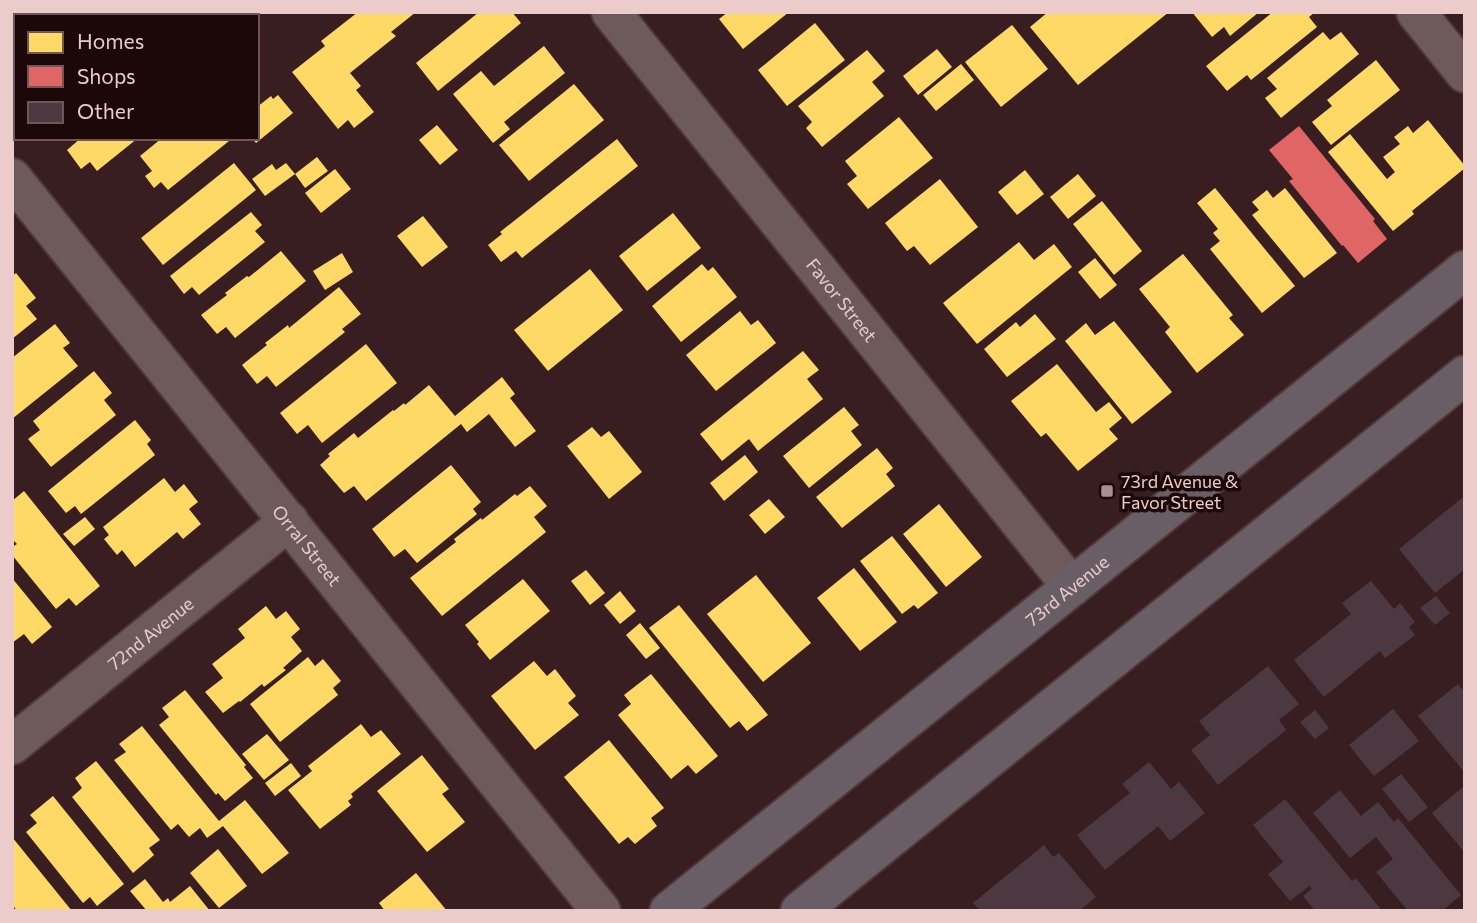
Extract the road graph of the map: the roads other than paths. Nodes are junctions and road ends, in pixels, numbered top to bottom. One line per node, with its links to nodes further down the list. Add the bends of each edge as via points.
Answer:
1 (611, 12): 8 (street, Favor Street)
2 (1416, 12): 3 (street)
3 (1465, 73)
4 (12, 178): 7 (street, Orral Street)
5 (1465, 270): 8 (main road, 73rd Avenue)
6 (1465, 375): 12 (main road)
7 (289, 521): 9 (street, 72nd Avenue); 10 (street, Orral Street)
8 (1073, 587): 11 (main road, 73rd Avenue)
9 (12, 745)
10 (601, 911)
11 (669, 911)
12 (800, 911)

